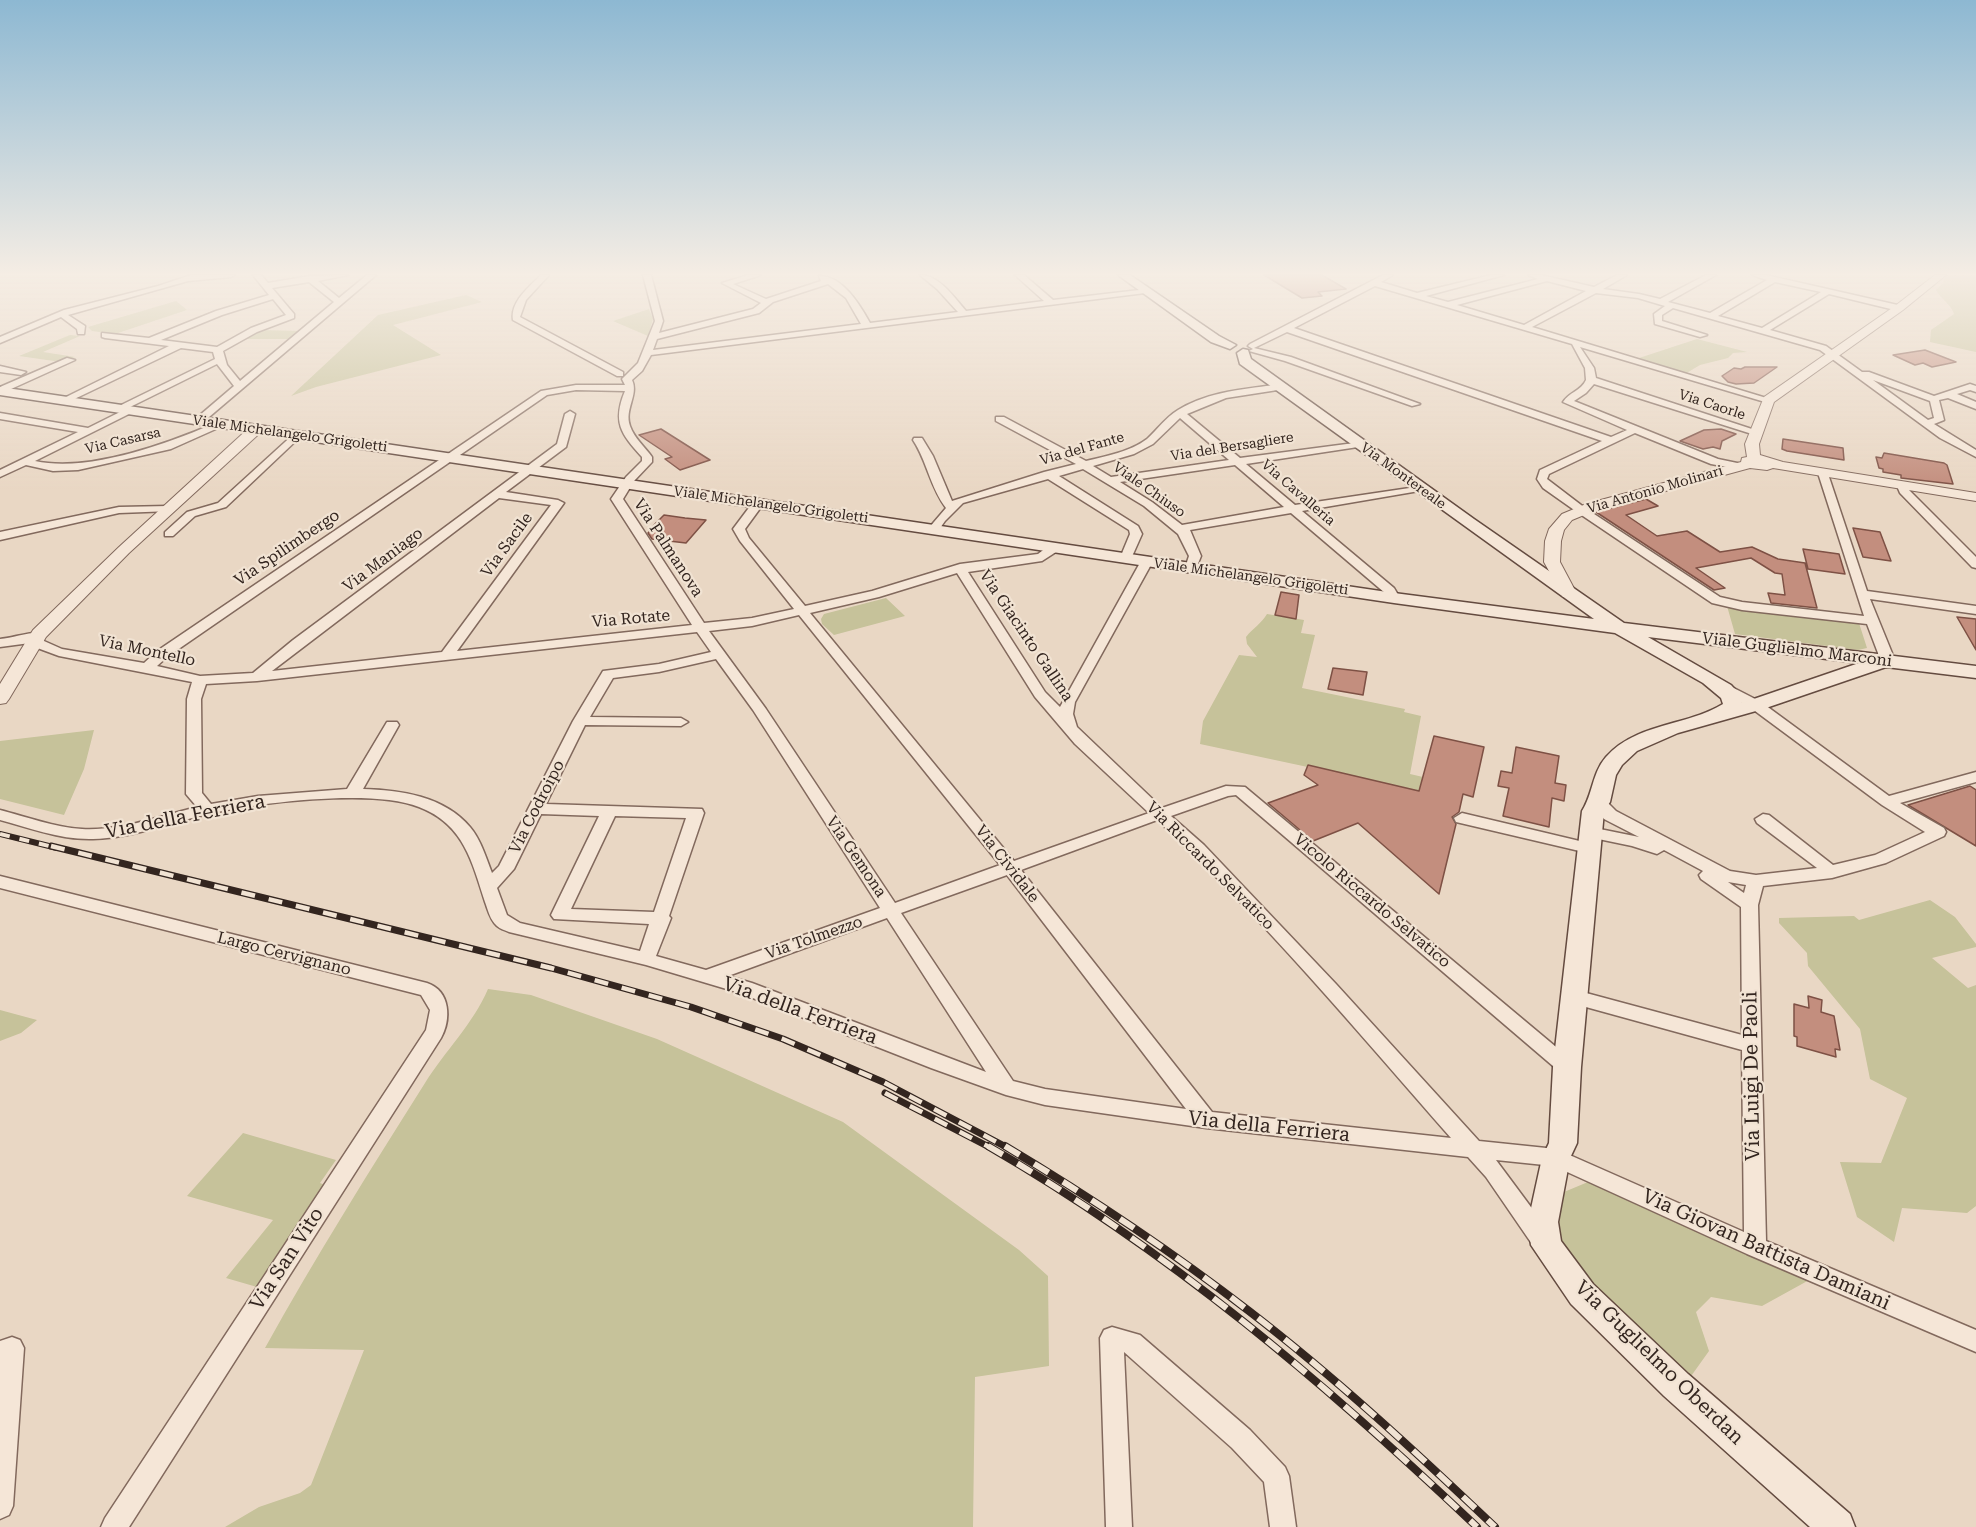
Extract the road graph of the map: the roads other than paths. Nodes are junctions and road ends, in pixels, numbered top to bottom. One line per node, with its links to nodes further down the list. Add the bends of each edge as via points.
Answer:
1 (177, 346): 32 (street)
2 (185, 346): 17 (street)
3 (231, 346): 17 (street, Via Casarsa)
4 (288, 346): 25 (street)
5 (567, 346): 23 (street)
6 (650, 346): 16 (street)
7 (698, 346): 16 (street)
8 (1229, 346): 15 (main road, Via Montereale, via 1231,351)
9 (1257, 346): 15 (street)
10 (1338, 346): 49 (street)
11 (1575, 346): 24 (street, via 1591,368)
12 (1588, 346): 31 (street)
13 (1818, 346): 18 (street)
14 (1844, 346): 18 (street)
15 (1250, 350): 26 (main road, Via Montereale, via 1245,361); 33 (street)
16 (647, 353): 23 (street, via 639,369)
17 (219, 355): 25 (street, via 232,380); 35 (street, Via Casarsa)
18 (1831, 355): 22 (street); 31 (street)
19 (70, 360): 28 (street, Viale Michelangelo Grigoletti)
20 (0, 369): 21 (street)
21 (21, 372)
22 (1858, 373): 30 (street); 41 (street)
23 (627, 379): 52 (street, Via Spilimbergo, via 544,393); 62 (street, via 622,422 648,457)
24 (1591, 380): 44 (street, via 1568,402); 46 (street, Via Caorle)
25 (241, 387): 40 (street)
26 (1281, 387): 36 (street, Via del Fante, via 1224,395); 50 (main road, Via Montereale)
27 (1976, 388): 29 (street)
28 (0, 391): 32 (main road, Viale Michelangelo Grigoletti)
29 (1950, 395): 30 (street); 34 (street)
30 (1934, 399): 41 (street, via 1939,420)
31 (1767, 400): 46 (street)
32 (63, 401): 35 (main road, Viale Michelangelo Grigoletti)
33 (1415, 404)
34 (1976, 406)
35 (124, 410): 40 (main road, Viale Michelangelo Grigoletti); 45 (street, Via Casarsa)
36 (1180, 413): 53 (street, Via Cavalleria); 56 (street, Via del Fante, via 1149,442 1130,452)
37 (570, 414): 57 (street, Via Maniago, via 562,445)
38 (0, 416): 45 (street)
39 (1000, 420): 56 (street, Viale Chiuso)
40 (198, 421): 42 (main road, Viale Michelangelo Grigoletti)
41 (1927, 423): 51 (street)
42 (222, 424): 43 (main road, Viale Michelangelo Grigoletti); 54 (street, Via Casarsa, via 171,446 78,467 53,468)
43 (256, 429): 47 (main road, Viale Michelangelo Grigoletti); 70 (street)
44 (1634, 430): 49 (street); 55 (street, via 1715,462)
45 (90, 431): 54 (street, Via Casarsa)
46 (1756, 432): 55 (street)
47 (296, 435): 52 (main road, Viale Michelangelo Grigoletti); 74 (street, via 222,505 191,514)
48 (918, 440): 68 (street, via 927,451 943,499)
49 (1613, 441): 71 (street, via 1544,472 1542,478 1547,486)
50 (1358, 444): 53 (street, Via del Bersagliere); 64 (main road, Via Montereale)
51 (1976, 454)
52 (448, 458): 57 (main road, Viale Michelangelo Grigoletti); 100 (street, Via Spilimbergo)
53 (1236, 461): 61 (street, Via del Bersagliere); 69 (street, Via Cavalleria)
54 (26, 462): 59 (street, Via Casarsa)
55 (1748, 463): 58 (street, Via Antonio Molinari); 71 (street, Via Antonio Molinari)
56 (1083, 464): 60 (street, Via del Fante); 61 (street, Viale Chiuso)
57 (529, 470): 62 (main road, Viale Michelangelo Grigoletti); 65 (street, Via Maniago)
58 (1823, 473): 63 (street, Via Antonio Molinari); 85 (street)
59 (0, 474)
60 (1048, 474): 68 (street, Via del Fante, via 972,496); 77 (street, via 1134,528 1136,534)
61 (1111, 480): 73 (street, Viale Chiuso)
62 (625, 484): 67 (main road, Viale Michelangelo Grigoletti); 92 (street, Via Palmanova, via 617,499)
63 (1903, 486): 66 (street, Via Antonio Molinari); 81 (street)
64 (1419, 488): 69 (street); 80 (main road, Via Montereale)
65 (498, 494): 97 (street, Via Sacile, via 558,503); 102 (street, Via Maniago)
66 (1976, 497)
67 (758, 504): 72 (main road, Viale Michelangelo Grigoletti); 88 (street, Via Cividale, via 739,529)
68 (951, 507): 72 (street, Via del Fante)
69 (1291, 508): 73 (street, via 1195,525); 86 (street, Via Cavalleria)
70 (168, 509): 75 (street, via 119,510); 93 (street)
71 (1581, 510): 78 (street, Via Antonio Molinari, via 1557,529); 90 (street, via 1716,600)
72 (934, 529): 76 (main road, Viale Michelangelo Grigoletti)
73 (1183, 532): 83 (street, Viale Chiuso, via 1195,556)
74 (169, 534)
75 (0, 536)
76 (1055, 547): 77 (main road, Viale Michelangelo Grigoletti); 82 (street, Via Rotate, via 1033,559)
77 (1126, 558): 79 (main road, Viale Michelangelo Grigoletti)
78 (1551, 558): 80 (street, via 1544,566); 84 (street)
79 (1147, 561): 83 (main road, Viale Michelangelo Grigoletti); 109 (street, via 1068,702)
80 (1525, 563): 84 (main road, Via Montereale)
81 (1976, 564)
82 (960, 568): 88 (street, Via Rotate); 109 (street, Via Giacinto Gallina, via 1040,694)
83 (1191, 568): 86 (main road, Viale Michelangelo Grigoletti)
84 (1569, 594): 89 (main road, via 1571,608); 91 (main road, Via Montereale)
85 (1864, 594): 87 (street); 90 (street)
86 (1394, 598): 89 (main road, Viale Michelangelo Grigoletti)
87 (1976, 610)
88 (804, 612): 92 (street, Via Rotate); 124 (street, Via Cividale)
89 (1541, 618): 91 (main road, Viale Guglielmo Marconi)
90 (1873, 621): 99 (street, via 1885,653)
91 (1618, 627): 99 (main road, Viale Guglielmo Marconi); 103 (main road, Via Montereale)
92 (701, 629): 96 (street, Via Gemona); 97 (street, Via Rotate)
93 (37, 636): 94 (street); 95 (street, via 37,643); 98 (street)
94 (0, 644): 98 (street, via 20,650)
95 (59, 652): 98 (street); 100 (street, Via Montello)
96 (719, 654): 108 (street, Via Codroipo, via 660,668 608,674); 130 (street, Via Gemona)
97 (447, 655): 102 (street, Via Rotate)
98 (23, 659): 105 (street)
99 (1884, 661): 101 (main road, Viale Guglielmo Marconi); 106 (main road)
100 (147, 668): 104 (street, Via Montello)
101 (1976, 672)
102 (257, 677): 104 (street, Via Rotate)
103 (1711, 680): 106 (street); 107 (main road, Via Montereale, via 1734,701 1729,710)
104 (200, 681): 116 (street, Via Montello, via 194,699 194,794)
105 (4, 694)
106 (1756, 705): 107 (main road); 115 (street)
107 (1717, 715): 114 (main road, via 1659,733 1630,747 1605,775)
108 (580, 722): 110 (street); 117 (street, Via Codroipo)
109 (1065, 722): 119 (street, Via Riccardo Selvatico, via 1080,741)
110 (681, 723)
111 (392, 725): 113 (street)
112 (1976, 777): 115 (street)
113 (353, 792): 116 (street, Via della Ferriera); 128 (street, Via della Ferriera, via 413,800 442,811 466,832)
114 (1599, 801): 123 (main road, via 1593,811); 126 (street, via 1610,815 1726,876)
115 (1887, 802): 125 (street, via 1938,832 1880,859)
116 (207, 809): 120 (street, Via della Ferriera, via 114,831 78,834)
117 (536, 809): 118 (street); 128 (street, Via Codroipo, via 506,869)
118 (609, 811): 131 (street, via 696,813); 131 (street, via 560,915)
119 (1160, 814): 124 (street, Via Tolmezzo); 137 (street, Vicolo Riccardo Selvatico, via 1226,791 1240,790); 140 (street, Via Riccardo Selvatico, via 1220,871 1322,980)
120 (0, 815)
121 (1462, 818): 123 (street)
122 (1764, 819): 125 (street)
123 (1589, 840): 129 (street, via 1635,841 1670,854 1716,880); 135 (main road)
124 (1011, 868): 130 (street, Via Tolmezzo); 139 (street, Via Cividale)
125 (1832, 872): 126 (street)
126 (1756, 881): 129 (street, Via Luigi De Paoli)
127 (0, 882): 134 (street, Largo Cervignano)
128 (487, 888): 132 (street, Via della Ferriera, via 499,917 509,925)
129 (1749, 905): 136 (street, Via Luigi De Paoli)
130 (892, 911): 133 (street, Via Tolmezzo); 138 (street, Via Gemona)
131 (662, 918): 132 (street)
132 (646, 959): 133 (street, Via della Ferriera)
133 (706, 977): 138 (street, Via della Ferriera, via 746,988)
134 (427, 990): 147 (street, Via San Vito, via 441,1011 434,1033)
135 (1575, 997): 136 (street); 137 (main road)
136 (1751, 1045): 143 (street, Via Luigi De Paoli)
137 (1567, 1067): 141 (main road, via 1563,1143)
138 (1006, 1087): 139 (street, Via della Ferriera, via 1045,1097)
139 (1206, 1120): 140 (street, Via della Ferriera)
140 (1473, 1150): 141 (street, Via della Ferriera); 142 (street, via 1507,1189)
141 (1556, 1158): 142 (main road, via 1543,1222); 143 (street, Via Giovan Battista Damiani)
142 (1546, 1245): 150 (main road, Via Guglielmo Oberdan, via 1582,1294 1676,1385)
143 (1755, 1246): 144 (street, Via Giovan Battista Damiani)
144 (1976, 1341)
145 (0, 1352): 146 (street, via 12,1348)
146 (0, 1506)
147 (114, 1527)
148 (1119, 1527): 149 (street, via 1112,1338 1132,1343 1241,1439 1275,1476)
149 (1283, 1527)
150 (1837, 1527)

